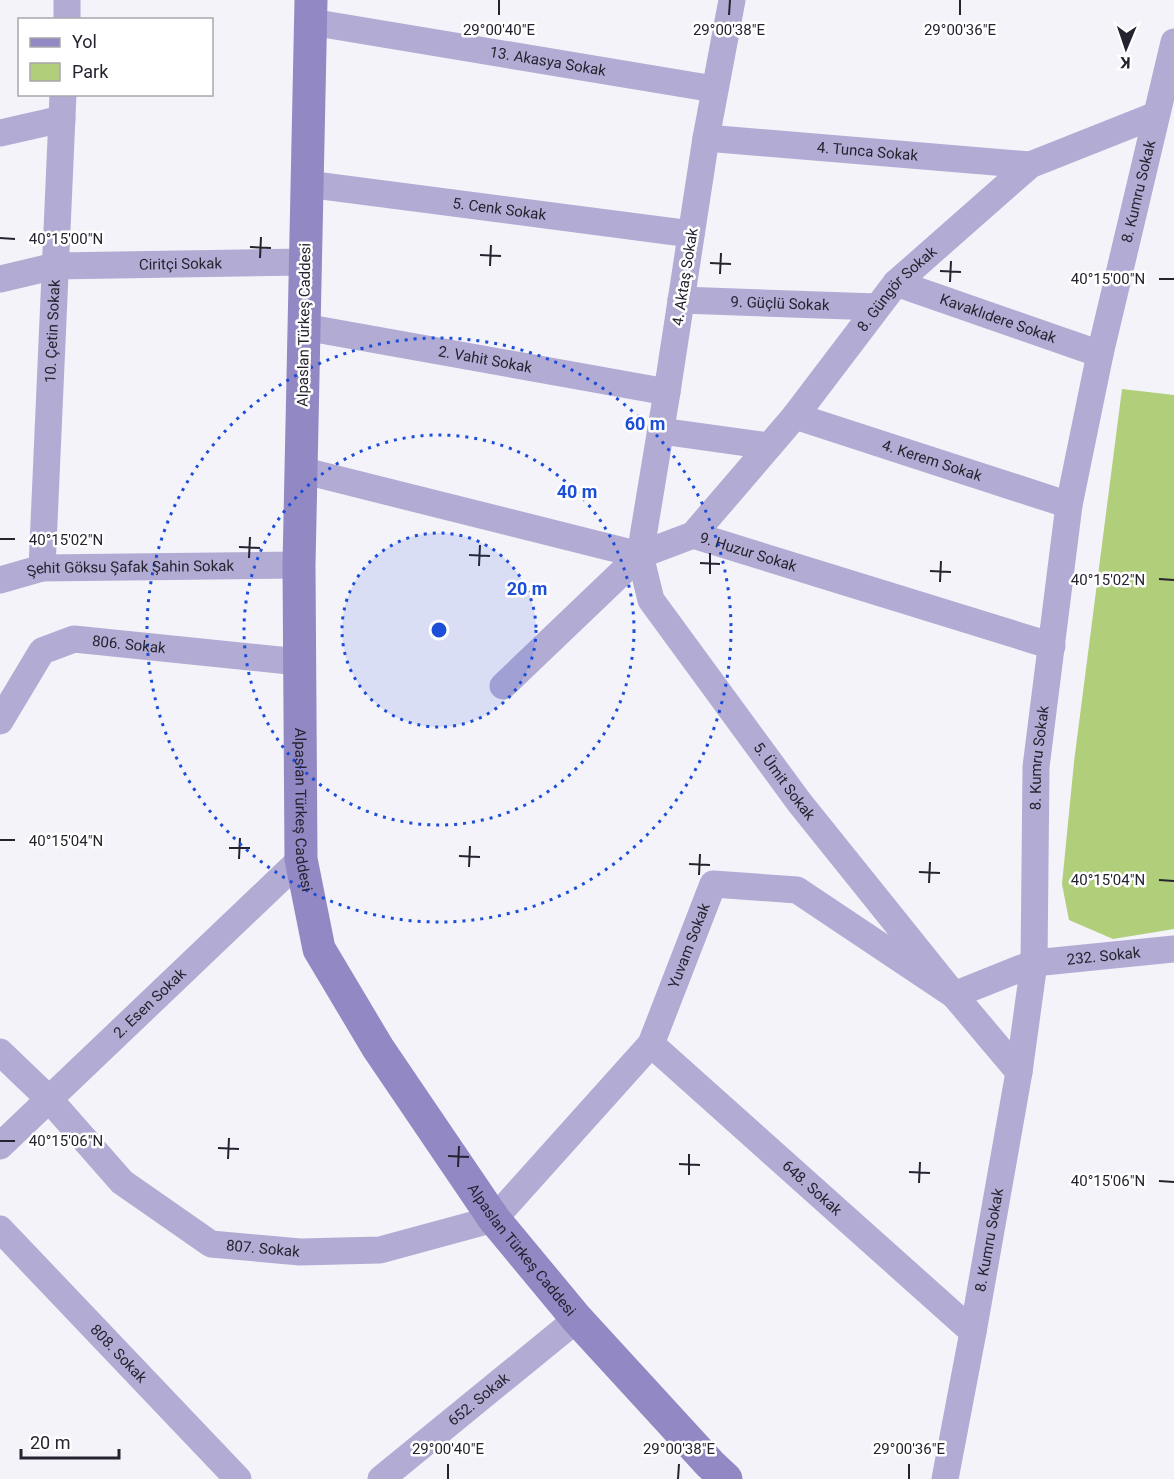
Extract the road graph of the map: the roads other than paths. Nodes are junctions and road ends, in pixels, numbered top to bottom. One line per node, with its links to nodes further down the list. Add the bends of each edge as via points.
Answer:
1 (67, 0): 4 (street)
2 (732, 0): 6 (street, 4. Aktaş Sokak)
3 (311, 11): 6 (street, 13. Akasya Sokak); 12 (main road, Alpaslan Türkeş Caddesi)
4 (66, 18)
5 (1174, 42): 8 (street, 8. Kumru Sokak)
6 (714, 89): 10 (street, 4. Aktaş Sokak)
7 (63, 107): 9 (street); 15 (street, 10. Çetin Sokak)
8 (1156, 115): 11 (street, 8. Güngör Sokak); 21 (street, 8. Kumru Sokak)
9 (0, 133)
10 (706, 138): 11 (street, 4. Tunca Sokak); 13 (street, 4. Aktaş Sokak)
11 (1030, 165): 17 (street, 8. Güngör Sokak)
12 (307, 184): 13 (street, 5. Cenk Sokak); 14 (main road, Alpaslan Türkeş Caddesi)
13 (692, 234): 18 (street, 4. Aktaş Sokak)
14 (305, 262): 15 (street, Ciritçi Sokak); 20 (main road, Alpaslan Türkeş Caddesi)
15 (55, 266): 16 (street, Ciritçi Sokak); 31 (street, 10. Çetin Sokak)
16 (0, 279)
17 (896, 283): 19 (street, 8. Güngör Sokak); 21 (street, Kavaklıdere Sokak)
18 (681, 300): 19 (street, 9. Güçlü Sokak); 22 (street, 4. Aktaş Sokak)
19 (877, 307): 23 (street, 8. Güngör Sokak)
20 (304, 327): 22 (street, 2. Vahit Sokak); 26 (main road, Alpaslan Türkeş Caddesi)
21 (1100, 354): 27 (street, 8. Kumru Sokak)
22 (667, 392): 24 (street, 4. Aktaş Sokak)
23 (795, 416): 25 (street, 8. Güngör Sokak); 27 (street, 4. Kerem Sokak)
24 (660, 431): 25 (street); 29 (street, 4. Aktaş Sokak)
25 (769, 446): 28 (street, 8. Güngör Sokak)
26 (301, 470): 29 (street); 30 (main road, Alpaslan Türkeş Caddesi)
27 (1070, 505): 33 (street, 8. Kumru Sokak)
28 (693, 535): 29 (street, 9. Huzur Sokak); 33 (street, 9. Huzur Sokak)
29 (640, 555): 35 (street); 40 (street, 5. Ümit Sokak, via 651,600 799,802)
30 (299, 565): 31 (street, Şehit Göksu Şafak Şahin Sokak); 34 (main road, Alpaslan Türkeş Caddesi)
31 (42, 568): 32 (street, Şehit Göksu Şafak Şahin Sokak)
32 (0, 580)
33 (1052, 646): 39 (street, 8. Kumru Sokak, via 1036,767)
34 (299, 662): 36 (street, 806. Sokak, via 74,639 42,651); 37 (main road, Alpaslan Türkeş Caddesi)
35 (503, 686)
36 (0, 721)
37 (301, 859): 44 (street, 2. Esen Sokak); 46 (main road, Alpaslan Türkeş Caddesi, via 319,949 378,1048)
38 (1174, 949): 39 (street, 232. Sokak)
39 (1034, 963): 40 (street, 232. Sokak); 43 (street, 8. Kumru Sokak)
40 (954, 995): 41 (street, Yuvam Sokak, via 797,890 713,884); 43 (street)
41 (651, 1044): 46 (street, Yuvam Sokak); 49 (street, 648. Sokak)
42 (0, 1052): 44 (street)
43 (1019, 1072): 49 (street, 8. Kumru Sokak)
44 (49, 1099): 45 (street, 2. Esen Sokak); 46 (street, 807. Sokak, via 122,1182 211,1244 300,1252 380,1250)
45 (0, 1146)
46 (494, 1219): 48 (main road, Alpaslan Türkeş Caddesi)
47 (0, 1229): 50 (street, 808. Sokak)
48 (577, 1319): 51 (street, 652. Sokak); 52 (main road, Alpaslan Türkeş Caddesi)
49 (973, 1332): 53 (street, 8. Kumru Sokak)
50 (238, 1479)
51 (381, 1479)
52 (726, 1479)
53 (945, 1479)

